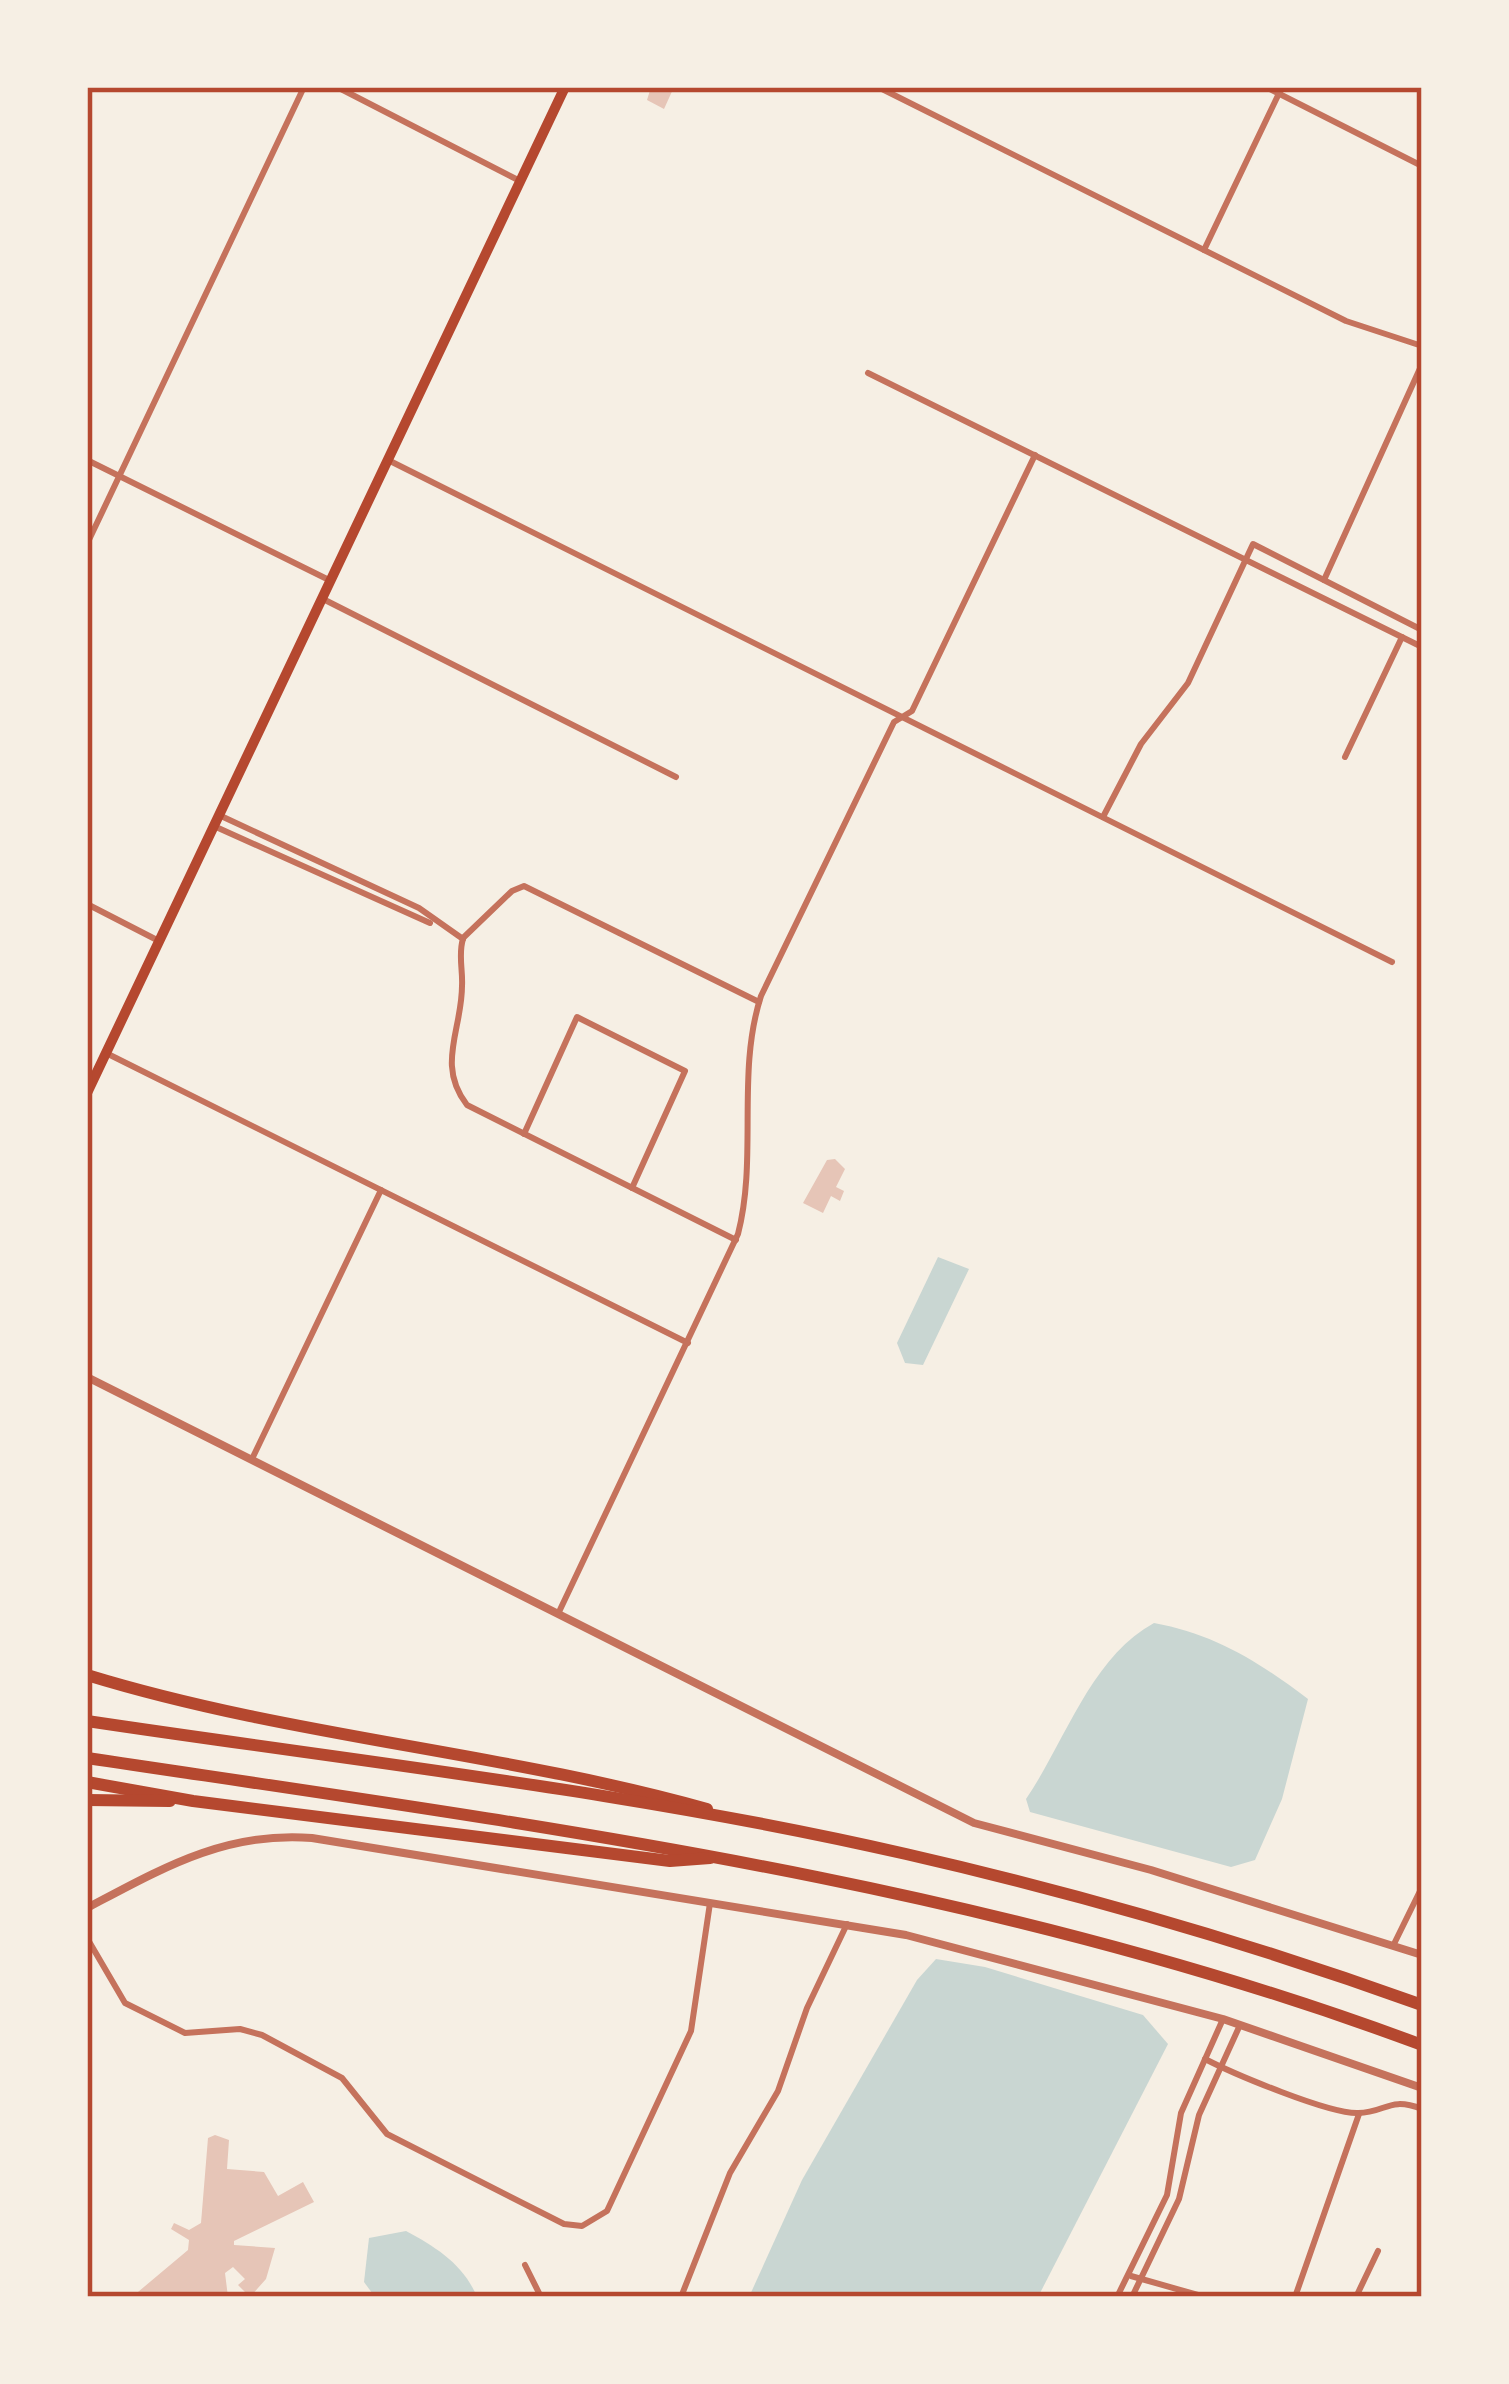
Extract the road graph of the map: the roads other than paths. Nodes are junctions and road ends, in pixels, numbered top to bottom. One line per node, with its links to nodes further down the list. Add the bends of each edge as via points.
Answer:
1 (304, 87): 16 (street)
2 (337, 87): 8 (street)
3 (566, 87): 8 (main road)
4 (878, 87): 9 (street)
5 (1266, 87): 6 (street)
6 (1281, 90): 7 (street); 9 (street)
7 (1422, 166)
8 (521, 181): 15 (main road)
9 (1204, 250): 10 (street, via 1346,321)
10 (1422, 346)
11 (1422, 364): 19 (street)
12 (868, 373): 13 (street)
13 (1035, 455): 18 (street); 25 (street)
14 (87, 460): 16 (street)
15 (388, 460): 20 (main road); 25 (street)
16 (119, 476): 17 (street); 20 (street)
17 (87, 544)
18 (1246, 559): 19 (street, via 1253,544); 23 (street); 28 (street, via 1188,683 1141,744)
19 (1324, 580): 22 (street)
20 (331, 581): 21 (main road)
21 (323, 599): 27 (street); 29 (main road)
22 (1422, 630)
23 (1402, 637): 24 (street); 26 (street)
24 (1422, 647)
25 (903, 716): 28 (street); 34 (street)
26 (1345, 757)
27 (676, 777)
28 (1103, 817): 33 (street)
29 (218, 822): 31 (street, via 419,908); 32 (main road)
30 (87, 904): 32 (street)
31 (463, 938): 34 (street, via 524,886); 37 (street, via 449,1060 454,1084 467,1105)
32 (161, 941): 35 (main road)
33 (1392, 962)
34 (759, 1003): 40 (street, via 747,1192)
35 (106, 1053): 36 (main road); 39 (street)
36 (87, 1094)
37 (524, 1134): 38 (street); 38 (street, via 577,1017 686,1071)
38 (632, 1188): 40 (street)
39 (381, 1190): 41 (street); 43 (street)
40 (736, 1240): 41 (street)
41 (688, 1343): 44 (street)
42 (87, 1377): 43 (street)
43 (252, 1460): 44 (street)
44 (558, 1614): 58 (street, via 988,1829)
45 (87, 1675): 51 (highway, via 617,1784)
46 (87, 1721): 51 (highway)
47 (87, 1758): 52 (highway)
48 (87, 1782): 50 (highway)
49 (87, 1799): 50 (highway)
50 (193, 1802): 52 (highway, via 670,1861)
51 (768, 1826): 60 (highway, via 1056,1891)
52 (727, 1856): 63 (highway, via 1090,1938)
53 (1422, 1886): 58 (street)
54 (711, 1900): 55 (street, via 274,1836 205,1849); 56 (street); 57 (street, via 691,2031 610,2206 591,2224 564,2224 387,2134 337,2074 259,2033 185,2033 125,2003)
55 (87, 1908)
56 (847, 1924): 61 (street); 75 (street)
57 (87, 1938)
58 (1394, 1946): 59 (street)
59 (1422, 1955)
60 (1422, 2002)
61 (1223, 2019): 62 (street); 64 (street)
62 (1240, 2025): 65 (street); 66 (street)
63 (1422, 2045)
64 (1205, 2060): 65 (street); 71 (street, via 1179,2119 1166,2194)
65 (1220, 2067): 68 (street); 72 (street)
66 (1422, 2089)
67 (1422, 2109): 68 (street, via 1392,2102)
68 (1359, 2114): 73 (street)
69 (1378, 2251): 79 (street)
70 (525, 2265): 74 (street)
71 (1131, 2276): 72 (street); 76 (street)
72 (1143, 2280): 77 (street); 78 (street)
73 (1297, 2296)
74 (541, 2297)
75 (681, 2297)
76 (1117, 2297)
77 (1132, 2297)
78 (1205, 2297)
79 (1356, 2297)

